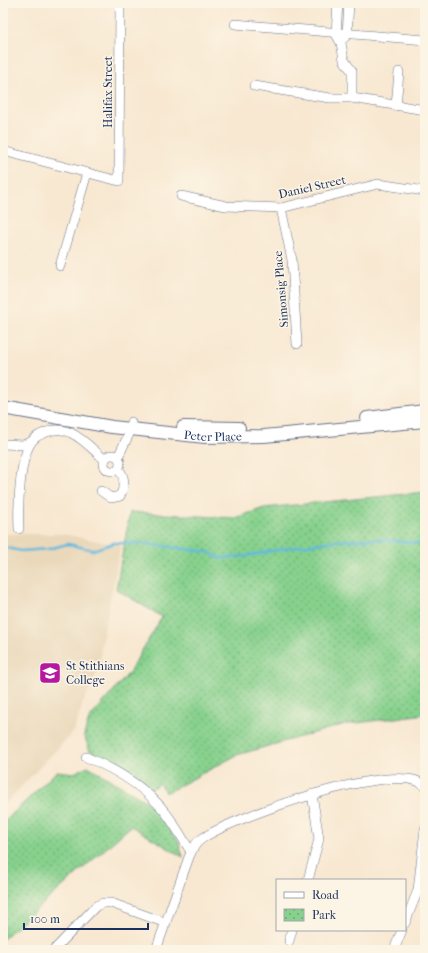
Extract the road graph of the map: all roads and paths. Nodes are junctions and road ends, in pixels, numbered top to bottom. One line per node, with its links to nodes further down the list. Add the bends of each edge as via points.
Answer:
1 (120, 3): 15 (street, Halifax Street, via 119,181)
2 (338, 3): 5 (street)
3 (349, 3): 6 (street)
4 (235, 24): 5 (street)
5 (336, 34): 6 (street); 8 (street)
6 (347, 35): 7 (street); 8 (street)
7 (425, 40)
8 (341, 43): 11 (street, via 344,60 352,71)
9 (399, 72): 12 (street)
10 (254, 86): 11 (street, via 330,98)
11 (352, 98): 12 (street)
12 (396, 106): 13 (street)
13 (425, 110)
14 (3, 151): 15 (street)
15 (87, 173): 19 (street)
16 (425, 191): 18 (street, Daniel Street, via 378,184)
17 (180, 196): 18 (street, Daniel Street, via 226,206)
18 (281, 208): 20 (street, Simonsig Place, via 292,260)
19 (60, 266)
20 (297, 344)
21 (3, 404): 25 (main road, Peter Place)
22 (3, 408): 25 (main road, Peter Place)
23 (425, 412): 26 (main road, Peter Place, via 266,428)
24 (425, 421): 26 (main road, Peter Place, via 264,436 205,437)
25 (130, 426): 26 (main road, Peter Place); 29 (street)
26 (160, 428)
27 (31, 442): 28 (street); 30 (street); 31 (street, via 50,431 71,432)
28 (7, 445): 30 (street)
29 (118, 457): 31 (street, via 111,455); 32 (street, via 121,463)
30 (25, 458): 34 (street, via 18,502)
31 (104, 460): 32 (street, via 107,470 112,472)
32 (118, 469): 33 (street, via 123,474 124,481 120,496 111,498)
33 (101, 491)
34 (19, 528)
35 (86, 757): 39 (street, via 119,774 154,801 166,814)
36 (425, 786): 37 (street, via 411,778 386,779)
37 (312, 794): 39 (street, via 240,819 197,843); 40 (street, via 319,839)
38 (425, 829): 41 (street, via 418,890)
39 (191, 852): 42 (street)
40 (308, 879)
41 (406, 920)
42 (166, 923): 46 (street, via 111,903 103,903 96,906); 47 (street)
43 (292, 931): 45 (street)
44 (402, 931): 48 (street)
45 (289, 941)
46 (54, 950)
47 (156, 950)
48 (394, 950)

